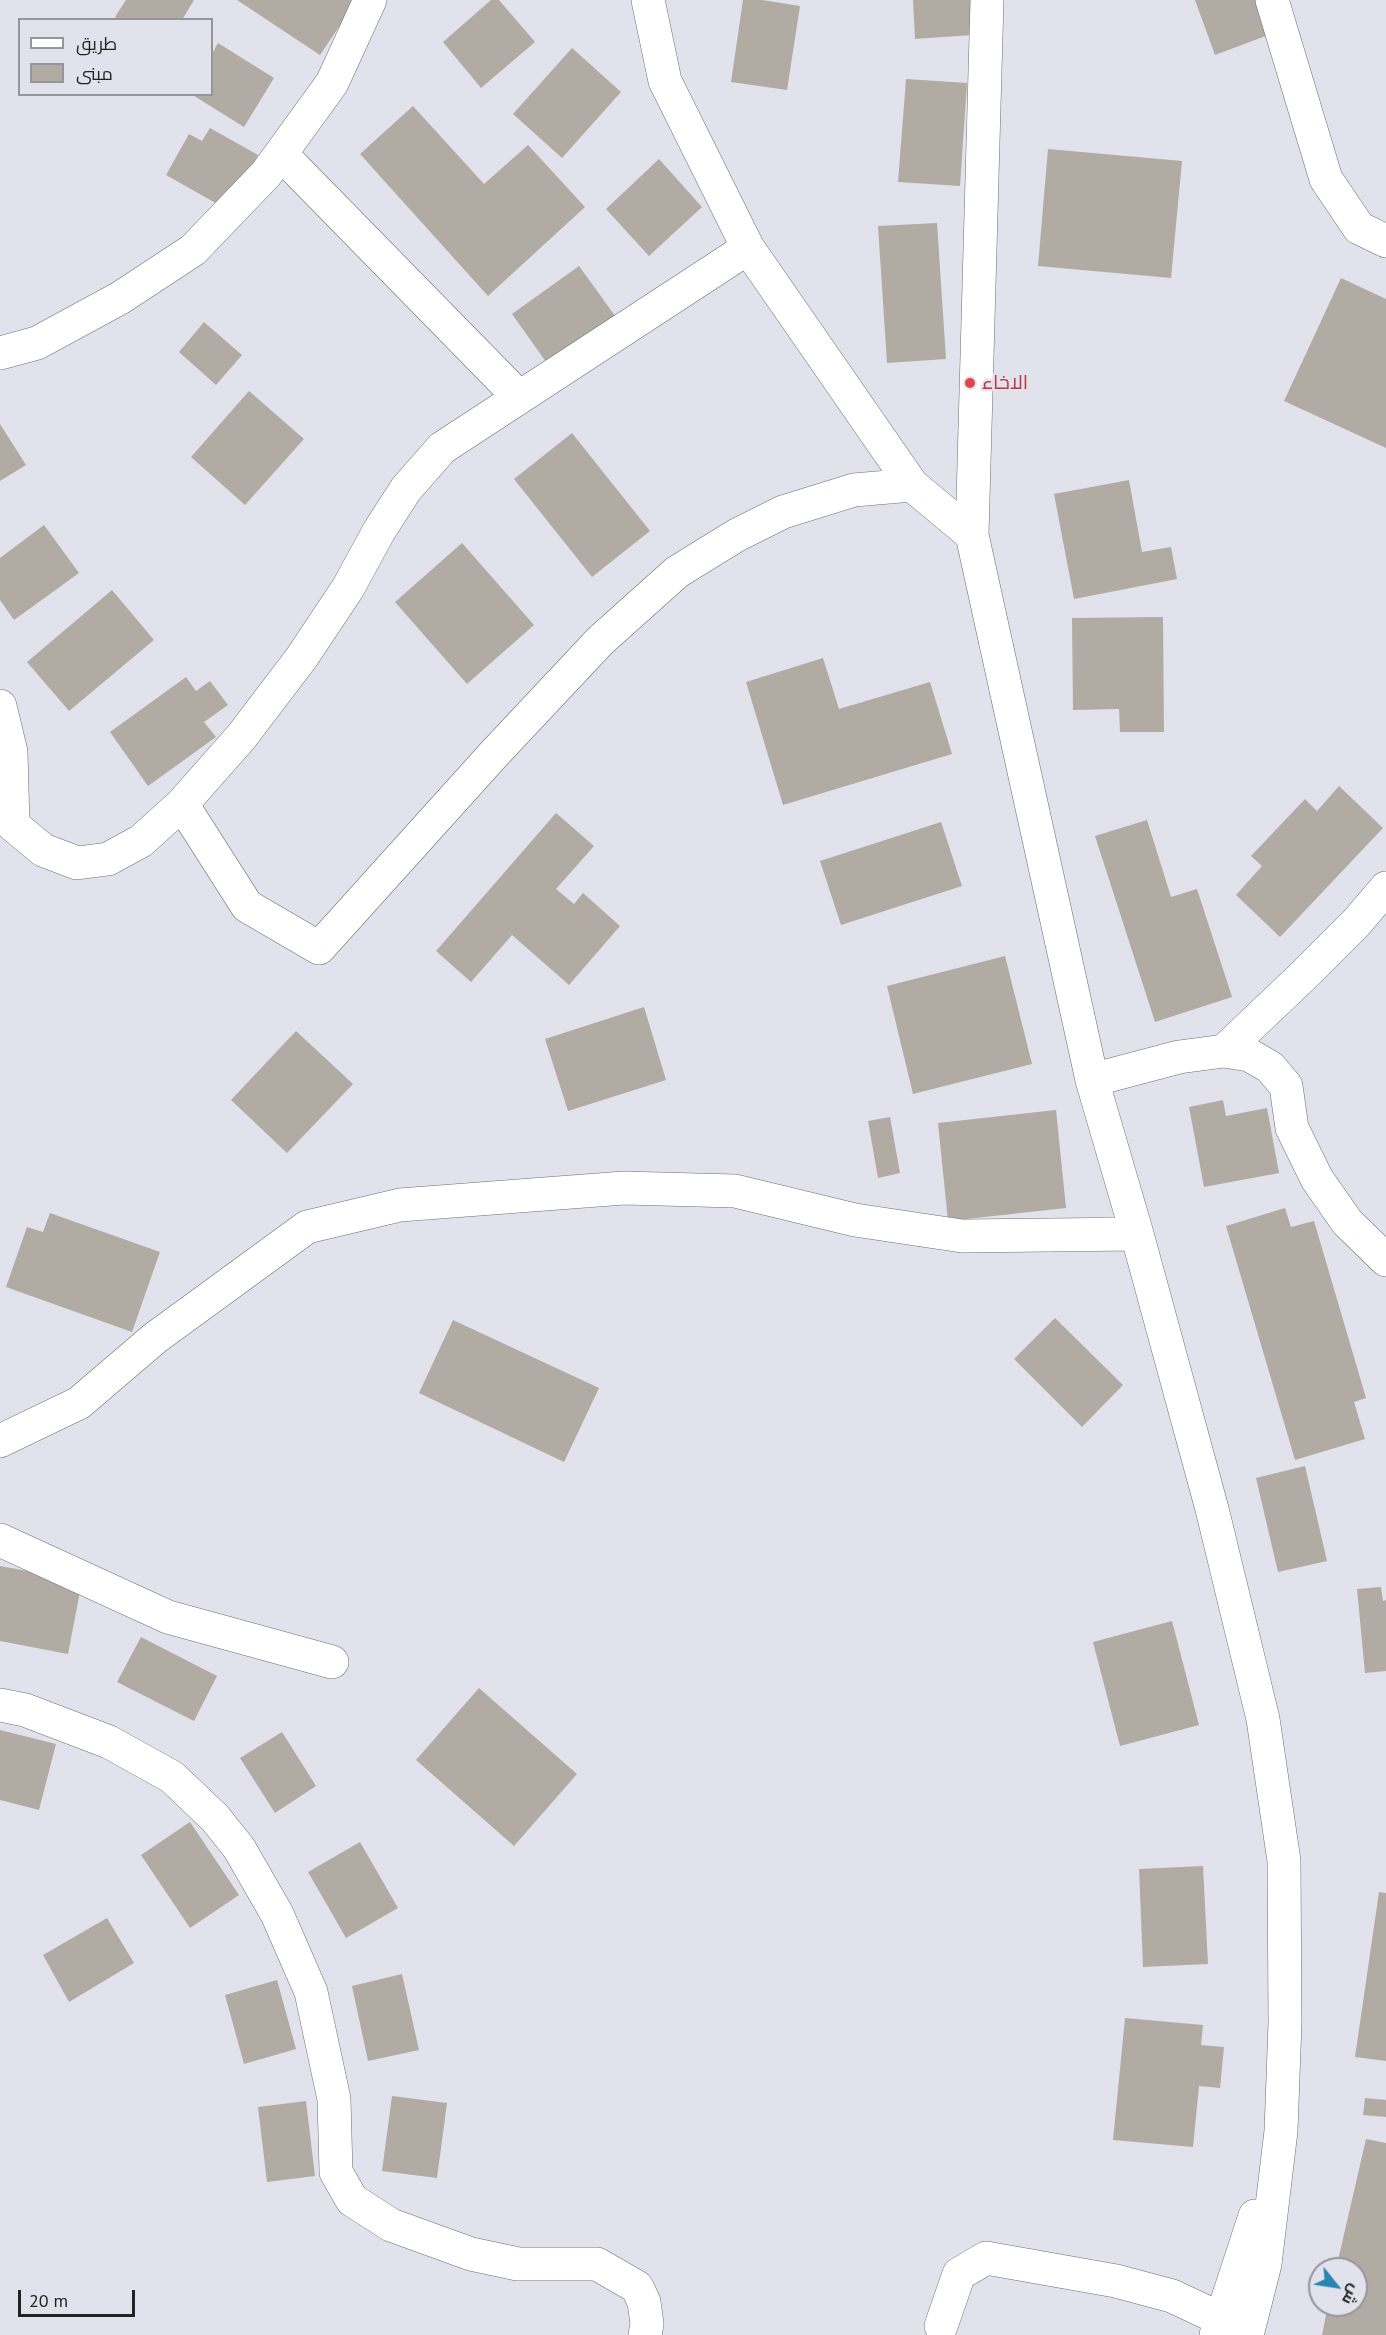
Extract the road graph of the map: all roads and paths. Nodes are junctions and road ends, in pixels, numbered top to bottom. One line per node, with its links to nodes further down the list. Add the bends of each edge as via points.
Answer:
1 (370, 0): 5 (street, via 332,83)
2 (648, 0): 7 (street, via 665,81)
3 (987, 0): 11 (street)
4 (1272, 0): 6 (street, via 1326,179 1359,228)
5 (281, 154): 8 (street, via 193,250 120,298 47,338); 9 (street)
6 (1386, 241)
7 (748, 248): 9 (street); 10 (street)
8 (0, 353)
9 (519, 397): 13 (street, via 442,448 406,489 302,657 242,736)
10 (912, 485): 11 (street); 13 (street, via 854,490 783,512 677,572 600,641 320,948 247,906)
11 (972, 535): 16 (street)
12 (0, 706): 13 (street, via 10,752 13,825 43,850 77,863 108,859 141,842)
13 (182, 804)
14 (1386, 888): 15 (street, via 1356,923)
15 (1224, 1051): 16 (street, via 1179,1057); 18 (street, via 1249,1055 1270,1067 1286,1086 1292,1128 1317,1179 1347,1222)
16 (1092, 1080): 17 (street)
17 (1137, 1234): 19 (street, via 962,1236 855,1220 735,1191 624,1188 400,1206 307,1227 155,1338 79,1403); 24 (street, via 1212,1509 1263,1719 1284,1861 1281,2131 1265,2264)
18 (1386, 1260)
19 (0, 1442)
20 (0, 1540): 21 (street, via 168,1617)
21 (332, 1662)
22 (0, 1705): 25 (street, via 25,1710 110,1742 172,1777 215,1818 239,1848 277,1914 311,1992 334,2099 336,2172 352,2200 391,2225 471,2254 518,2264 597,2264 637,2287 644,2302)
23 (941, 2326): 24 (street, via 959,2274 986,2258 1116,2281 1172,2296)
24 (1228, 2330)
25 (645, 2335)

